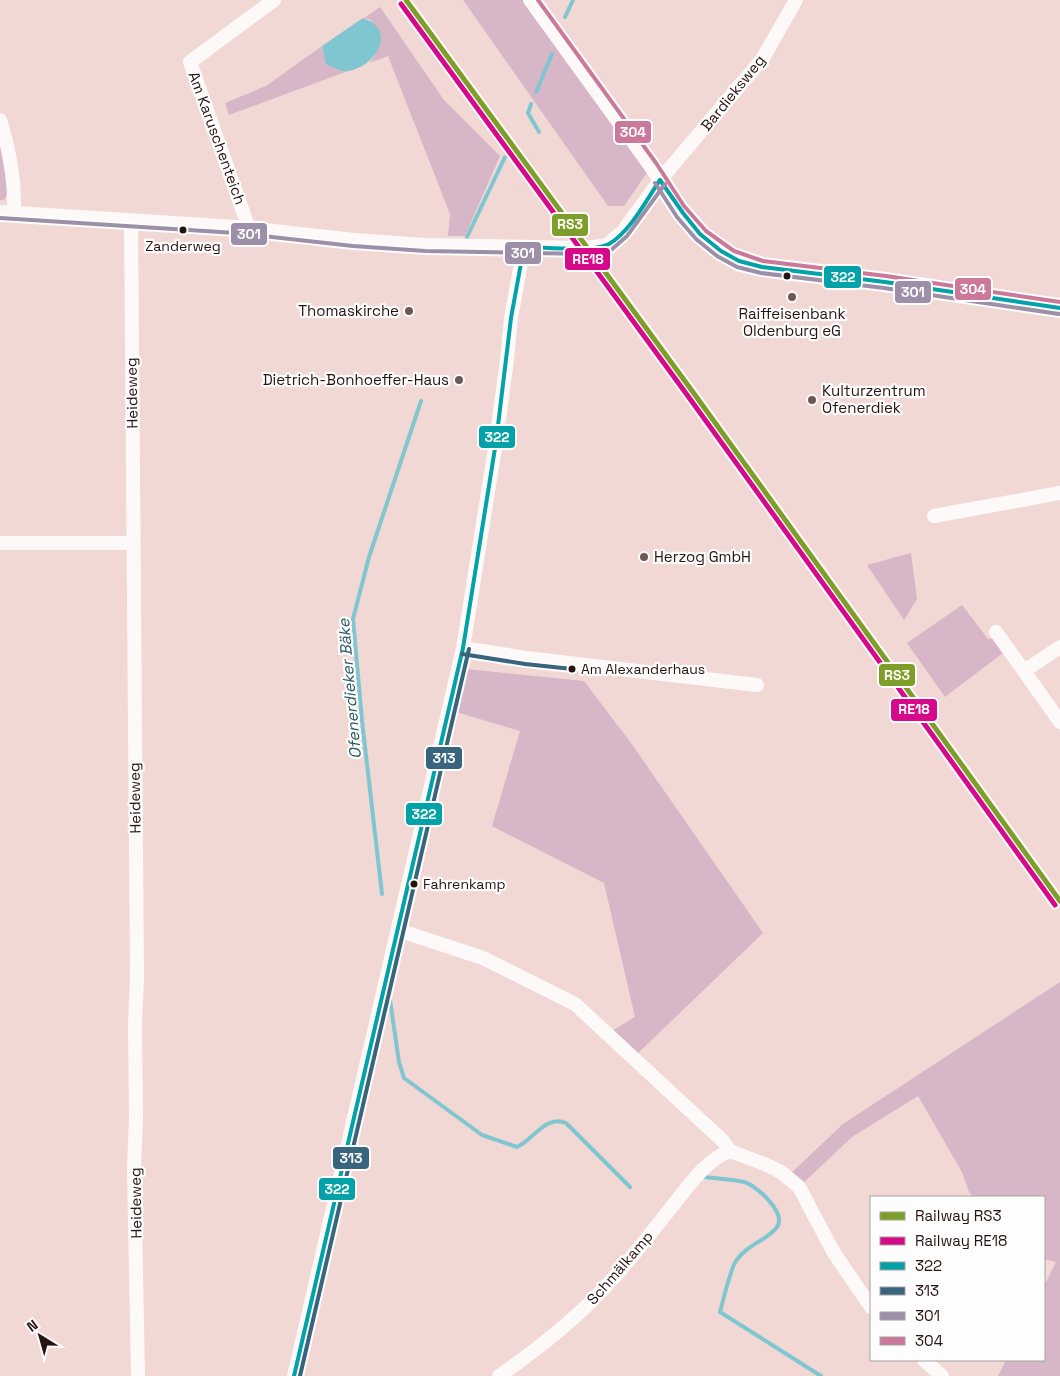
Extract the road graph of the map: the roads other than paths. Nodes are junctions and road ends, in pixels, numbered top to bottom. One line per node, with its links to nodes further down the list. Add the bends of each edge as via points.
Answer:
1 (274, 0): 8 (street, Am Karuschenteich, via 190,62)
2 (530, 0): 5 (street)
3 (796, 0): 5 (street, Bardieksweg, via 763,58)
4 (0, 120): 6 (street, via 11,160 15,194)
5 (660, 180): 9 (street, Bardieksweg, via 623,231 607,245); 10 (street, via 679,210 702,236 731,257 762,267)
6 (7, 212): 7 (street, Bardieksweg)
7 (131, 220): 8 (street, Bardieksweg); 14 (street, Heideweg)
8 (248, 228): 9 (street, Bardieksweg, via 376,242)
9 (524, 247): 17 (street)
10 (1060, 308)
11 (1060, 493): 12 (street)
12 (934, 516)
13 (0, 543): 14 (street)
14 (133, 543): 25 (street, Heideweg, via 137,977 134,1169)
15 (996, 632): 18 (street)
16 (1060, 647): 18 (street)
17 (463, 648): 19 (street); 21 (street)
18 (1024, 671): 20 (street)
19 (757, 686)
20 (1060, 722)
21 (398, 930): 22 (street, via 483,958 575,1004); 26 (street)
22 (730, 1151): 23 (street, via 768,1165 799,1188 834,1253); 27 (street, Schmälkamp, via 715,1158 690,1185 628,1262 581,1312)
23 (870, 1306)
24 (925, 1361): 28 (street)
25 (138, 1376)
26 (294, 1376)
27 (499, 1376)
28 (942, 1376)

